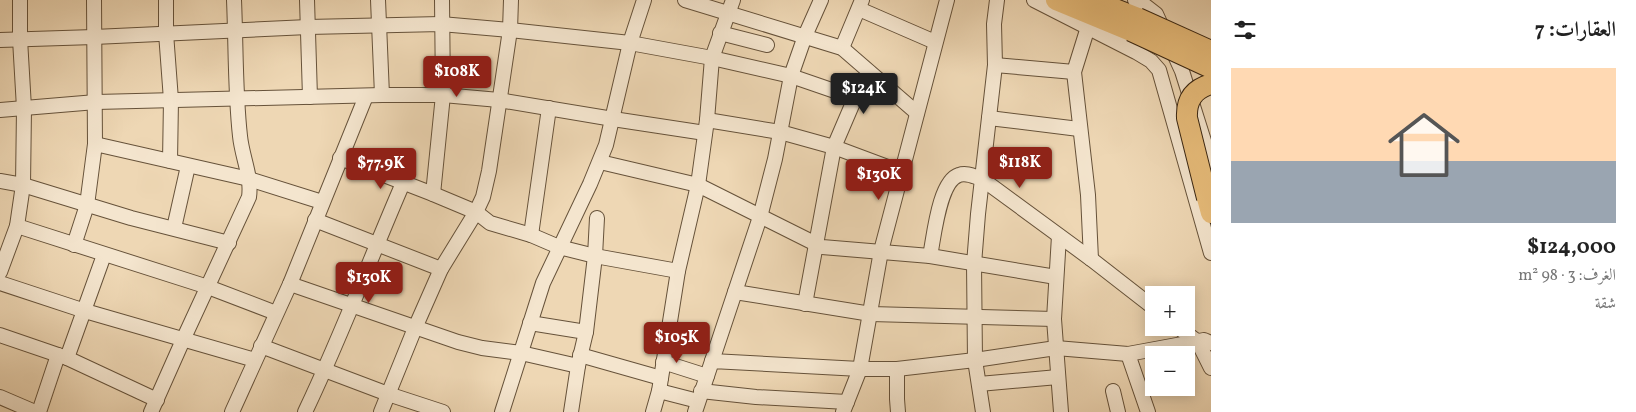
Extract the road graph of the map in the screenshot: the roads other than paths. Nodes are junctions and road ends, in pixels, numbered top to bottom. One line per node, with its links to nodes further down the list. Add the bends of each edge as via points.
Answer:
1 (20, 0): 31 (street)
2 (94, 0): 30 (street)
3 (166, 0): 27 (street)
4 (234, 0): 26 (street)
5 (307, 0): 23 (street)
6 (378, 0): 22 (street)
7 (442, 0): 21 (street)
8 (511, 0): 25 (street)
9 (644, 0): 34 (street)
10 (685, 0): 19 (street)
11 (733, 0): 19 (street)
12 (947, 0): 33 (street)
13 (997, 0): 39 (street)
14 (1034, 0): 24 (street)
15 (1056, 0): 20 (highway)
16 (1092, 0): 20 (highway)
17 (818, 2): 29 (street)
18 (861, 4): 33 (street); 36 (street)
19 (727, 14): 28 (street); 29 (street)
20 (1135, 16): 37 (highway, bridge); 40 (highway, bridge); 68 (street, via 1143,4 1156,14 1178,63)
21 (441, 24): 22 (street); 25 (street); 46 (street)
22 (380, 25): 23 (street); 45 (street)
23 (308, 27): 26 (street); 48 (street)
24 (1088, 27): 42 (street); 96 (street, via 1151,61 1159,70)
25 (510, 30): 34 (street); 52 (street)
26 (236, 31): 27 (street); 50 (street)
27 (166, 33): 30 (street); 51 (street)
28 (720, 33): 35 (street); 38 (street)
29 (805, 36): 36 (street); 43 (street)
30 (94, 37): 31 (street); 53 (street)
31 (20, 39): 32 (street); 54 (street)
32 (0, 40)
33 (935, 42): 57 (street)
34 (630, 43): 38 (street); 59 (street)
35 (767, 45)
36 (842, 48): 41 (street)
37 (1211, 51)
38 (712, 58): 43 (street); 60 (street)
39 (995, 65): 42 (street); 58 (street)
40 (1211, 68)
41 (869, 72): 49 (street); 57 (street)
42 (1074, 72): 61 (street)
43 (791, 76): 49 (street); 62 (street)
44 (1211, 84): 80 (highway, bridge, via 1192,94 1187,108)
45 (382, 95): 46 (street); 47 (street)
46 (442, 95): 52 (street); 77 (street)
47 (366, 96): 48 (street); 65 (street)
48 (310, 97): 50 (street)
49 (855, 98): 64 (street)
50 (237, 99): 51 (street); 71 (street, via 240,139)
51 (171, 100): 53 (street); 66 (street)
52 (499, 100): 55 (street); 81 (street, via 486,184)
53 (96, 102): 54 (street); 63 (street)
54 (24, 108): 56 (street); 75 (street)
55 (549, 108): 59 (street); 87 (street)
56 (0, 110)
57 (917, 113): 70 (street)
58 (989, 118): 61 (street); 72 (street)
59 (613, 119): 60 (street); 67 (street)
60 (706, 126): 62 (street); 76 (street)
61 (1079, 129): 100 (street, via 1088,195)
62 (780, 132): 64 (street); 82 (street)
63 (95, 144): 66 (street); 79 (street)
64 (834, 147): 70 (street); 92 (street)
65 (340, 158): 74 (street); 78 (street)
66 (170, 161): 69 (street)
67 (600, 162): 76 (street); 94 (street)
68 (1211, 162)
69 (188, 166): 71 (street); 86 (street)
70 (902, 172): 95 (street)
71 (249, 179): 78 (street); 90 (street, via 249,197)
72 (982, 179): 88 (street); 99 (street, via 959,175 947,185); 101 (street)
73 (0, 181): 75 (street)
74 (403, 183): 77 (street); 91 (street)
75 (23, 185): 79 (street); 85 (street)
76 (698, 185): 82 (street); 103 (street)
77 (433, 194): 81 (street)
78 (322, 202): 84 (street)
79 (87, 205): 86 (street); 93 (street)
80 (1209, 206)
81 (476, 212): 87 (street, via 490,223); 102 (street)
82 (760, 217): 92 (street); 109 (street)
83 (597, 218): 98 (street)
84 (315, 220): 91 (street); 107 (street)
85 (17, 226): 89 (street); 93 (street)
86 (174, 228): 90 (street)
87 (531, 235): 94 (street)
88 (1060, 236): 100 (street); 105 (street)
89 (6, 241): 104 (street)
90 (229, 243): 108 (street)
91 (376, 244): 102 (street); 112 (street)
92 (816, 244): 95 (street, via 837,249); 111 (street)
93 (74, 245): 97 (street)
94 (559, 247): 98 (street); 118 (street)
95 (881, 251): 99 (street); 115 (street)
96 (1211, 253)
97 (104, 255): 108 (street); 113 (street)
98 (595, 256): 103 (street); 120 (street)
99 (930, 256): 101 (street)
100 (1091, 259): 110 (street)
101 (974, 264): 105 (street); 116 (street)
102 (441, 269): 119 (street)
103 (678, 271): 134 (street)
104 (0, 272)
105 (1056, 277): 117 (street)
106 (0, 283): 113 (street)
107 (290, 284): 112 (street); 114 (street)
108 (208, 288): 114 (street); 123 (street)
109 (735, 292): 111 (street); 133 (street)
110 (1145, 301)
111 (805, 304): 115 (street)
112 (353, 305): 119 (street); 138 (street)
113 (84, 311): 123 (street); 129 (street)
114 (276, 313): 125 (street)
115 (871, 314): 116 (street); 136 (street)
116 (973, 316): 117 (street); 132 (street)
117 (1054, 319): 126 (street)
118 (530, 323): 120 (street); 127 (street)
119 (415, 328): 127 (street, via 472,346); 144 (street)
120 (586, 332): 131 (street)
121 (0, 335): 129 (street)
122 (1194, 336): 124 (street)
123 (183, 340): 130 (street); 147 (street)
124 (1205, 342): 128 (street); 135 (street)
125 (261, 346): 130 (street); 138 (street)
126 (1056, 348): 128 (street); 132 (street); 140 (street)
127 (521, 354): 131 (street); 154 (street)
128 (1128, 354): 161 (street)
129 (62, 356): 147 (street); 149 (street)
130 (255, 360): 150 (street)
131 (579, 360): 141 (street); 155 (street)
132 (975, 360): 137 (street); 142 (street)
133 (712, 361): 136 (street); 139 (street)
134 (663, 362): 139 (street); 141 (street)
135 (1211, 368)
136 (860, 369): 137 (street); 148 (street)
137 (897, 369): 157 (street)
138 (325, 370): 144 (street); 151 (street)
139 (707, 376): 146 (street)
140 (1058, 378): 142 (street); 159 (street)
141 (660, 384): 146 (street); 156 (street)
142 (979, 384): 158 (street)
143 (1113, 391): 160 (street)
144 (388, 394): 152 (street); 153 (street)
145 (0, 397): 149 (street)
146 (698, 401): 148 (street, via 756,397)
147 (154, 406)
148 (845, 407)
149 (37, 412)
150 (234, 412)
151 (305, 412)
152 (381, 412)
153 (443, 412)
154 (502, 412)
155 (571, 412)
156 (653, 412)
157 (898, 412)
158 (983, 412)
159 (1061, 412)
160 (1118, 412)
161 (1148, 412)

